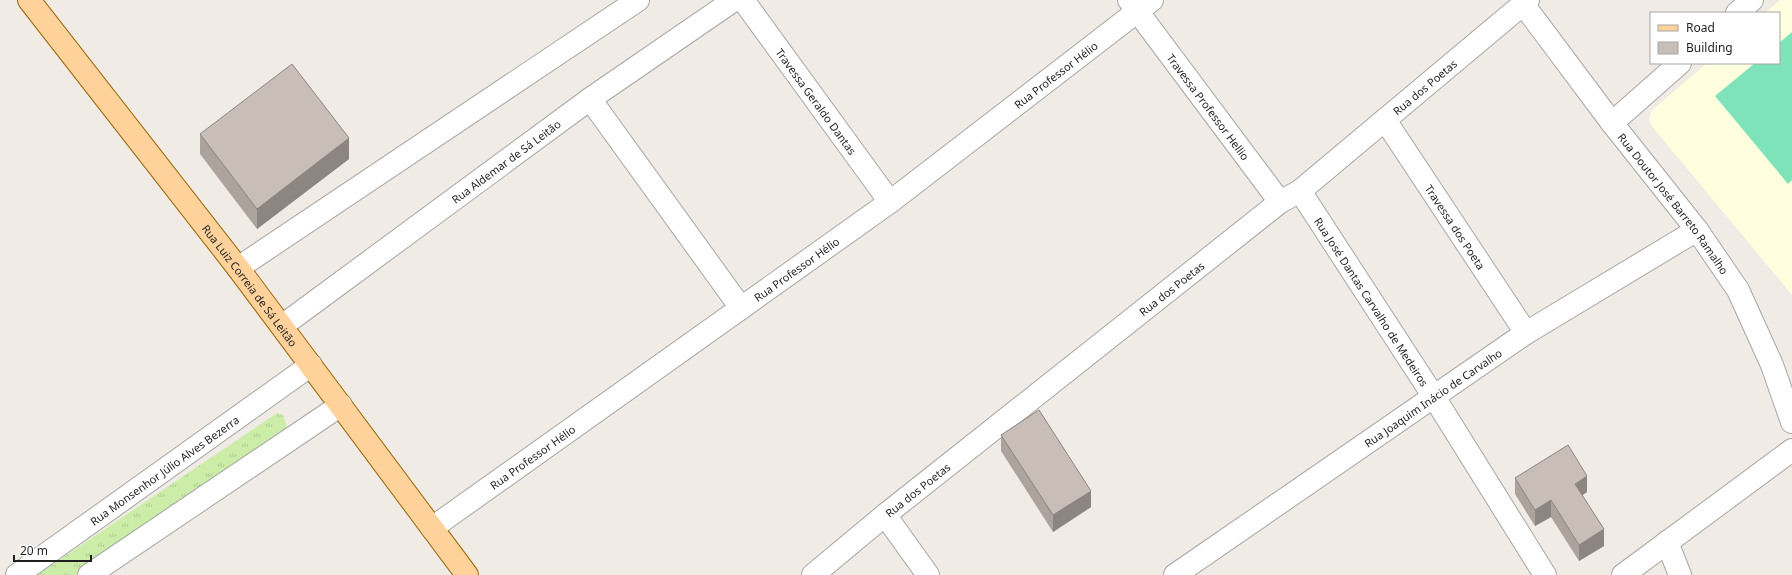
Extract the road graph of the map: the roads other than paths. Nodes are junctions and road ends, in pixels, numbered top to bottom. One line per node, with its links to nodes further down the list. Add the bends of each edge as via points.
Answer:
1 (29, 0): 17 (main road, Rua Luiz Correia de Sá Leitão)
2 (638, 0): 17 (street)
3 (734, 0): 10 (street, Rua Aldemar de Sá Leitão)
4 (743, 0): 14 (street, Travessa Geraldo Dantas)
5 (1752, 0): 8 (street)
6 (1526, 2): 11 (street, Rua dos Poetas); 12 (street, Rua Doutor José Barreto Ramalho)
7 (1140, 4): 14 (street, Rua Professor Hélio); 15 (street, Travessa Professor Hellio)
8 (1738, 12)
9 (1679, 64): 12 (street)
10 (590, 99): 18 (street); 19 (street, Rua Aldemar de Sá Leitão)
11 (1385, 120): 13 (street, Rua dos Poetas); 20 (street, Travessa dos Poeta)
12 (1612, 123): 16 (street, Rua Doutor José Barreto Ramalho)
13 (1300, 191): 15 (street, Rua dos Poetas); 22 (street, Rua José Dantas Carvalho de Medeiros)
14 (890, 202): 18 (street, Rua Professor Hélio)
15 (1280, 202): 26 (street, Rua dos Poetas)
16 (1697, 230): 20 (street, Rua Joaquim Inácio de Carvalho); 24 (street, Rua Doutor José Barreto Ramalho, via 1738,290 1772,365)
17 (238, 268): 19 (main road, Rua Luiz Correia de Sá Leitão)
18 (741, 308): 27 (street, Rua Professor Hélio)
19 (282, 326): 21 (main road, Rua Luiz Correia de Sá Leitão)
20 (1526, 333): 22 (street, Rua Joaquim Inácio de Carvalho)
21 (311, 365): 23 (main road, Rua Luiz Correia de Sá Leitão); 29 (street, Rua Monsenhor Júlio Alves Bezerra)
22 (1434, 397): 34 (street, Rua Joaquim Inácio de Carvalho); 35 (street, Rua José Dantas Carvalho de Medeiros)
23 (341, 405): 27 (main road, Rua Luiz Correia de Sá Leitão); 30 (street)
24 (1792, 422)
25 (1792, 450): 28 (street)
26 (885, 515): 32 (street, Rua dos Poetas); 33 (street)
27 (432, 528): 31 (main road, Rua Luiz Correia de Sá Leitão)
28 (1667, 542): 36 (street); 37 (street)
29 (17, 575)
30 (89, 575)
31 (467, 575)
32 (813, 575)
33 (928, 575)
34 (1174, 575)
35 (1545, 575)
36 (1623, 575)
37 (1680, 575)

